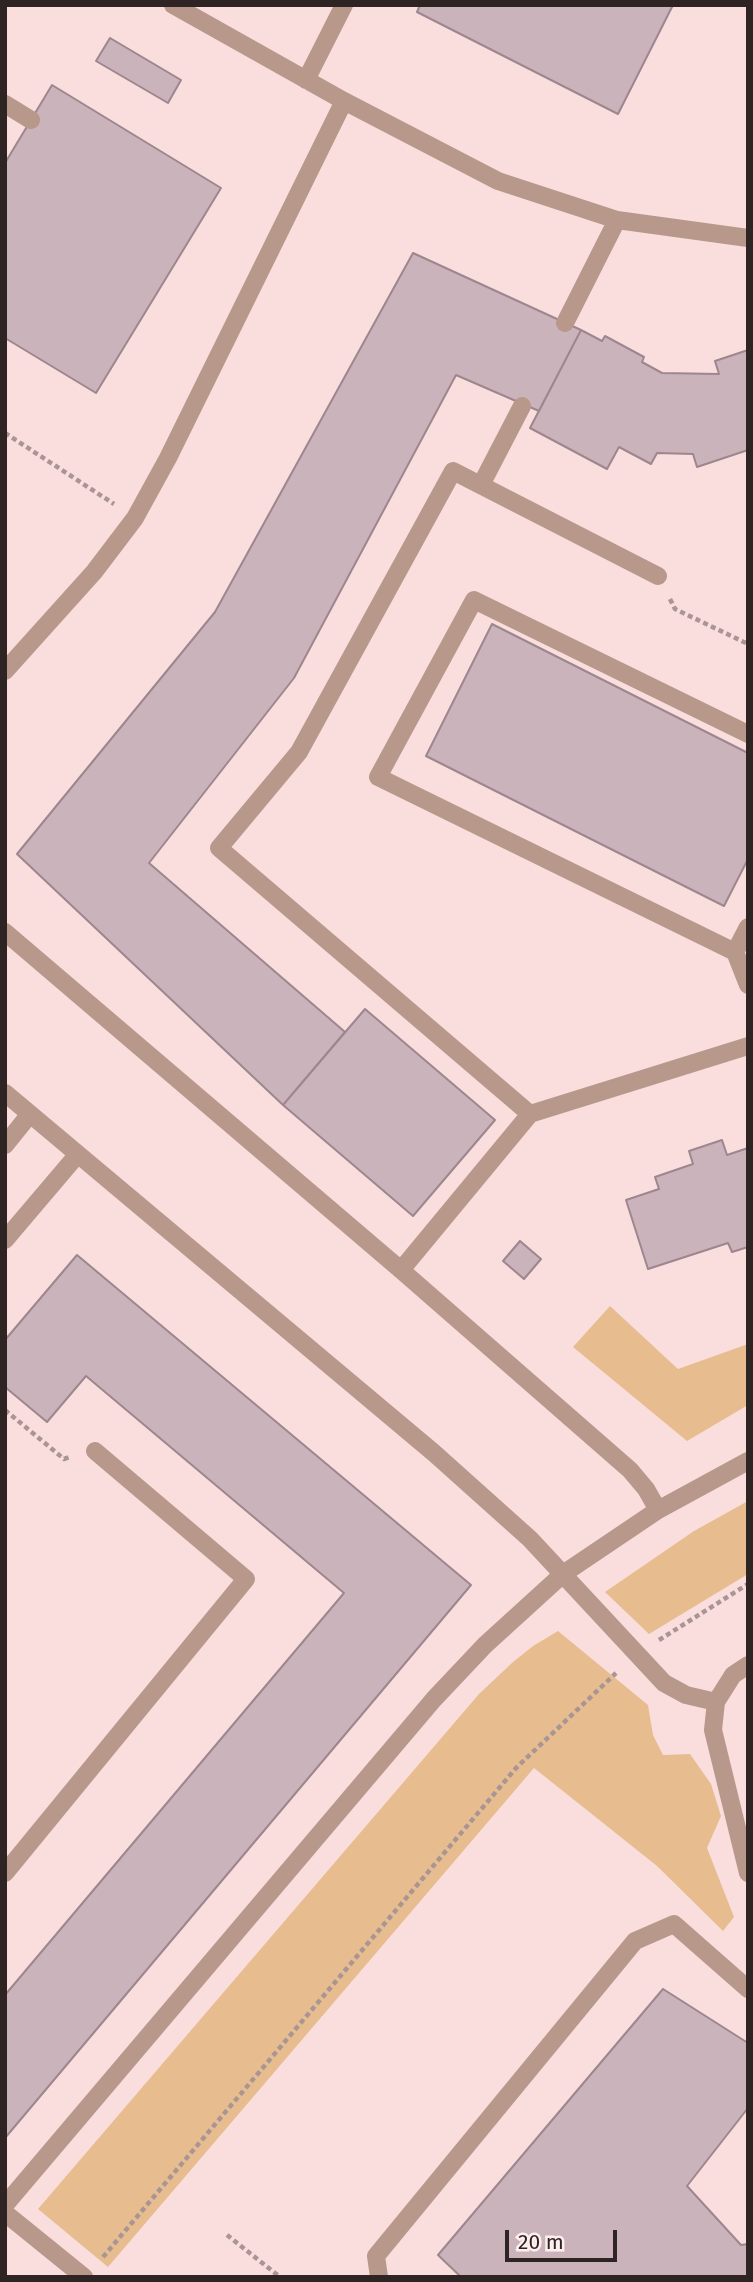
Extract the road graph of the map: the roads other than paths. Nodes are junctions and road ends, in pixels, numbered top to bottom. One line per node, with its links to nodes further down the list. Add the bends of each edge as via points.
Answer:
1 (173, 5): 3 (lane)
2 (344, 5): 3 (lane)
3 (306, 80): 4 (lane)
4 (344, 101): 7 (lane, via 498,181); 13 (lane, via 169,458 135,518 94,572)
5 (5, 104): 6 (lane)
6 (31, 120)
7 (617, 220): 8 (lane); 9 (lane)
8 (748, 238)
9 (565, 323)
10 (522, 406): 11 (lane)
11 (481, 485): 12 (lane); 22 (lane, via 453,471 299,752 219,848)
12 (658, 576)
13 (5, 671)
14 (748, 734): 17 (lane, via 474,600 378,776)
15 (748, 927): 17 (lane)
16 (5, 932): 26 (lane)
17 (735, 952): 18 (lane)
18 (748, 985)
19 (748, 1046): 22 (lane)
20 (5, 1093): 21 (lane)
21 (30, 1114): 23 (lane); 24 (lane)
22 (530, 1114): 26 (lane)
23 (5, 1145)
24 (78, 1154): 25 (lane); 30 (lane, via 434,1453)
25 (5, 1240)
26 (401, 1270): 29 (lane, via 630,1470)
27 (95, 1451): 34 (lane, via 246,1578)
28 (748, 1461): 29 (lane)
29 (658, 1510): 30 (lane)
30 (563, 1574): 32 (lane, via 664,1683 686,1695); 36 (lane, via 434,1699)
31 (748, 1665): 32 (lane, via 733,1675)
32 (716, 1702): 33 (lane, via 713,1730)
33 (748, 1873)
34 (5, 1874)
35 (748, 1990): 39 (lane, via 674,1924 635,1941 376,2256)
36 (5, 2205)
37 (5, 2213): 38 (lane)
38 (90, 2271)
39 (379, 2277)

